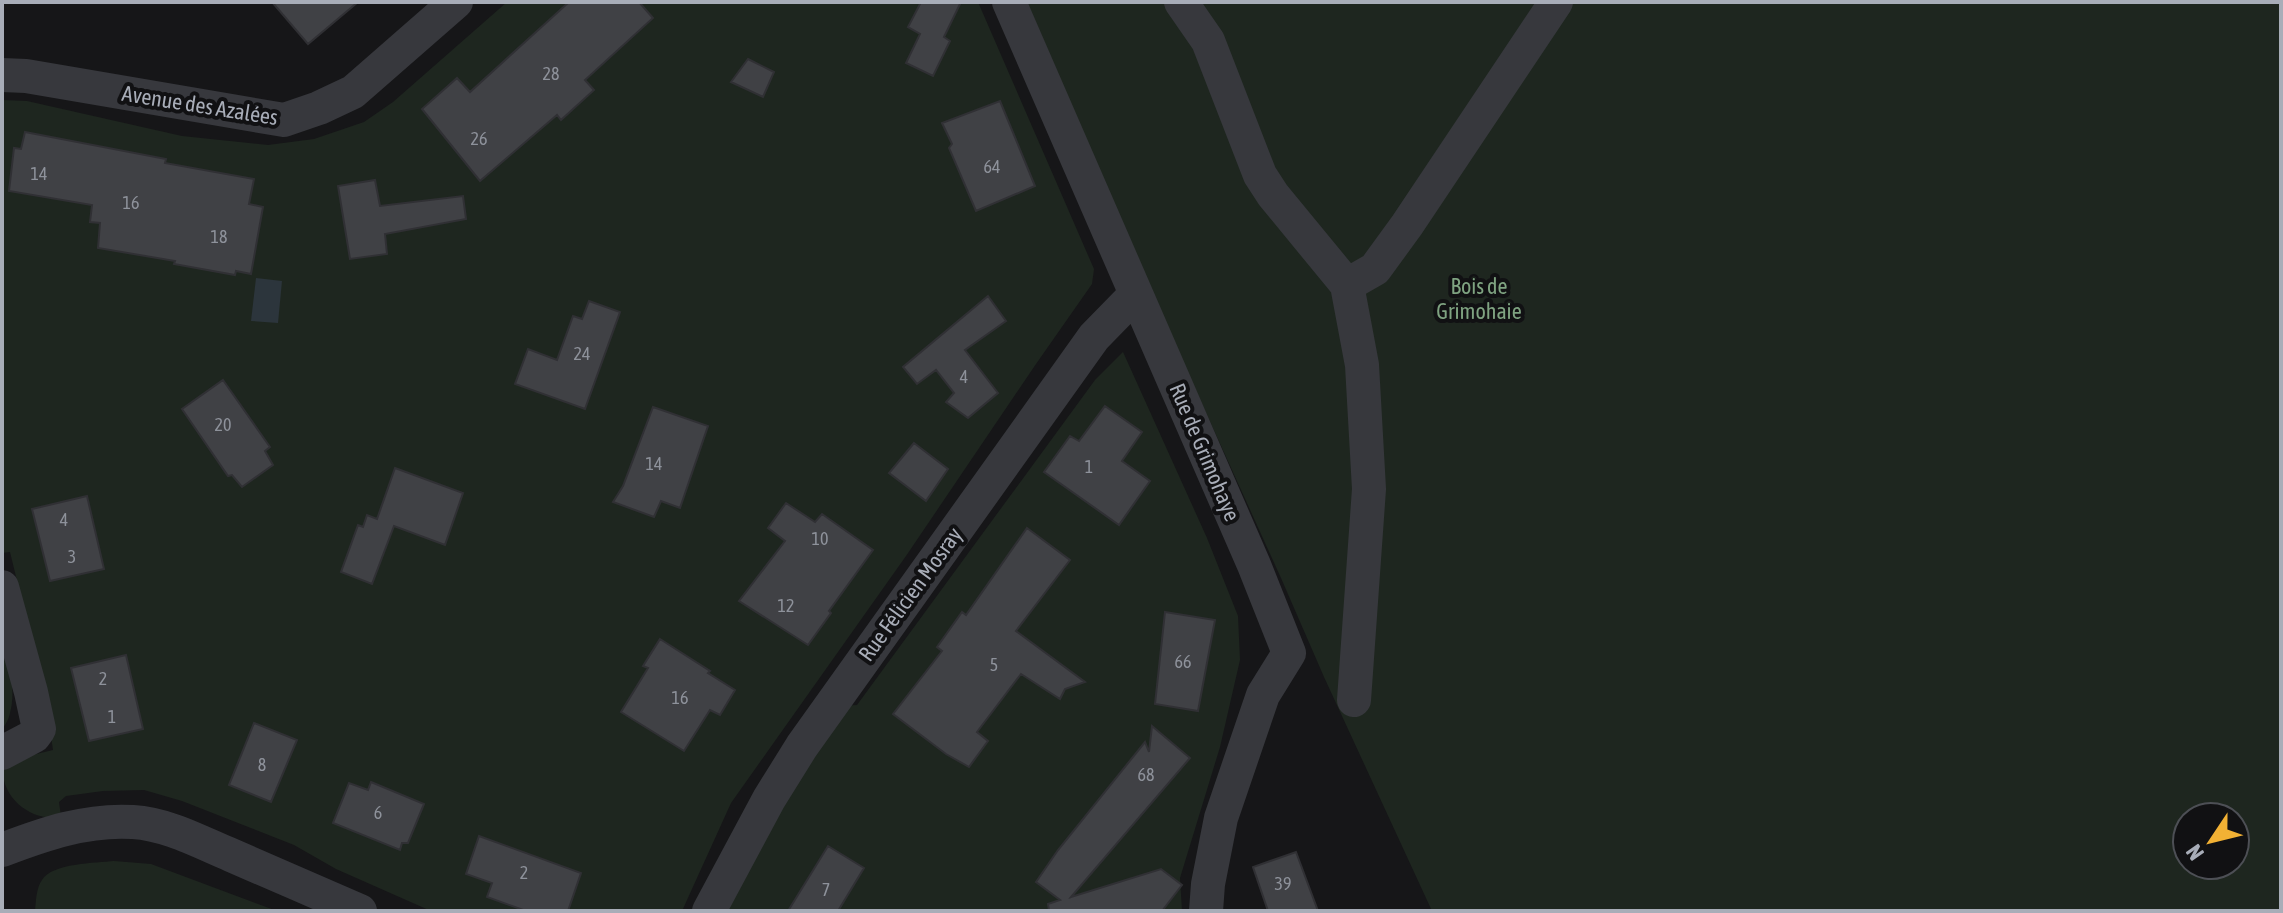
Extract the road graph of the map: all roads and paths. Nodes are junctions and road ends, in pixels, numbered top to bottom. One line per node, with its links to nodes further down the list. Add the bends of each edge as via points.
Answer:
1 (456, 2): 5 (street, Avenue des Azalées, via 353,92 284,120)
2 (1009, 2): 7 (street, Rue de Grimohaye)
3 (1181, 2): 6 (street, via 1208,41 1260,175)
4 (1556, 2): 6 (street, via 1375,269)
5 (2, 75)
6 (1347, 285): 9 (street, via 1362,365 1369,489)
7 (1136, 294): 13 (street, Rue Félicien Mosray, via 1094,337 802,746); 14 (street, Rue de Grimohaye, via 1289,653 1263,695 1221,818)
8 (2, 587): 10 (street, via 39,729)
9 (1354, 700)
10 (2, 753)
11 (2, 850): 12 (street, via 81,825 152,824)
12 (360, 911)
13 (709, 911)
14 (1206, 911)

